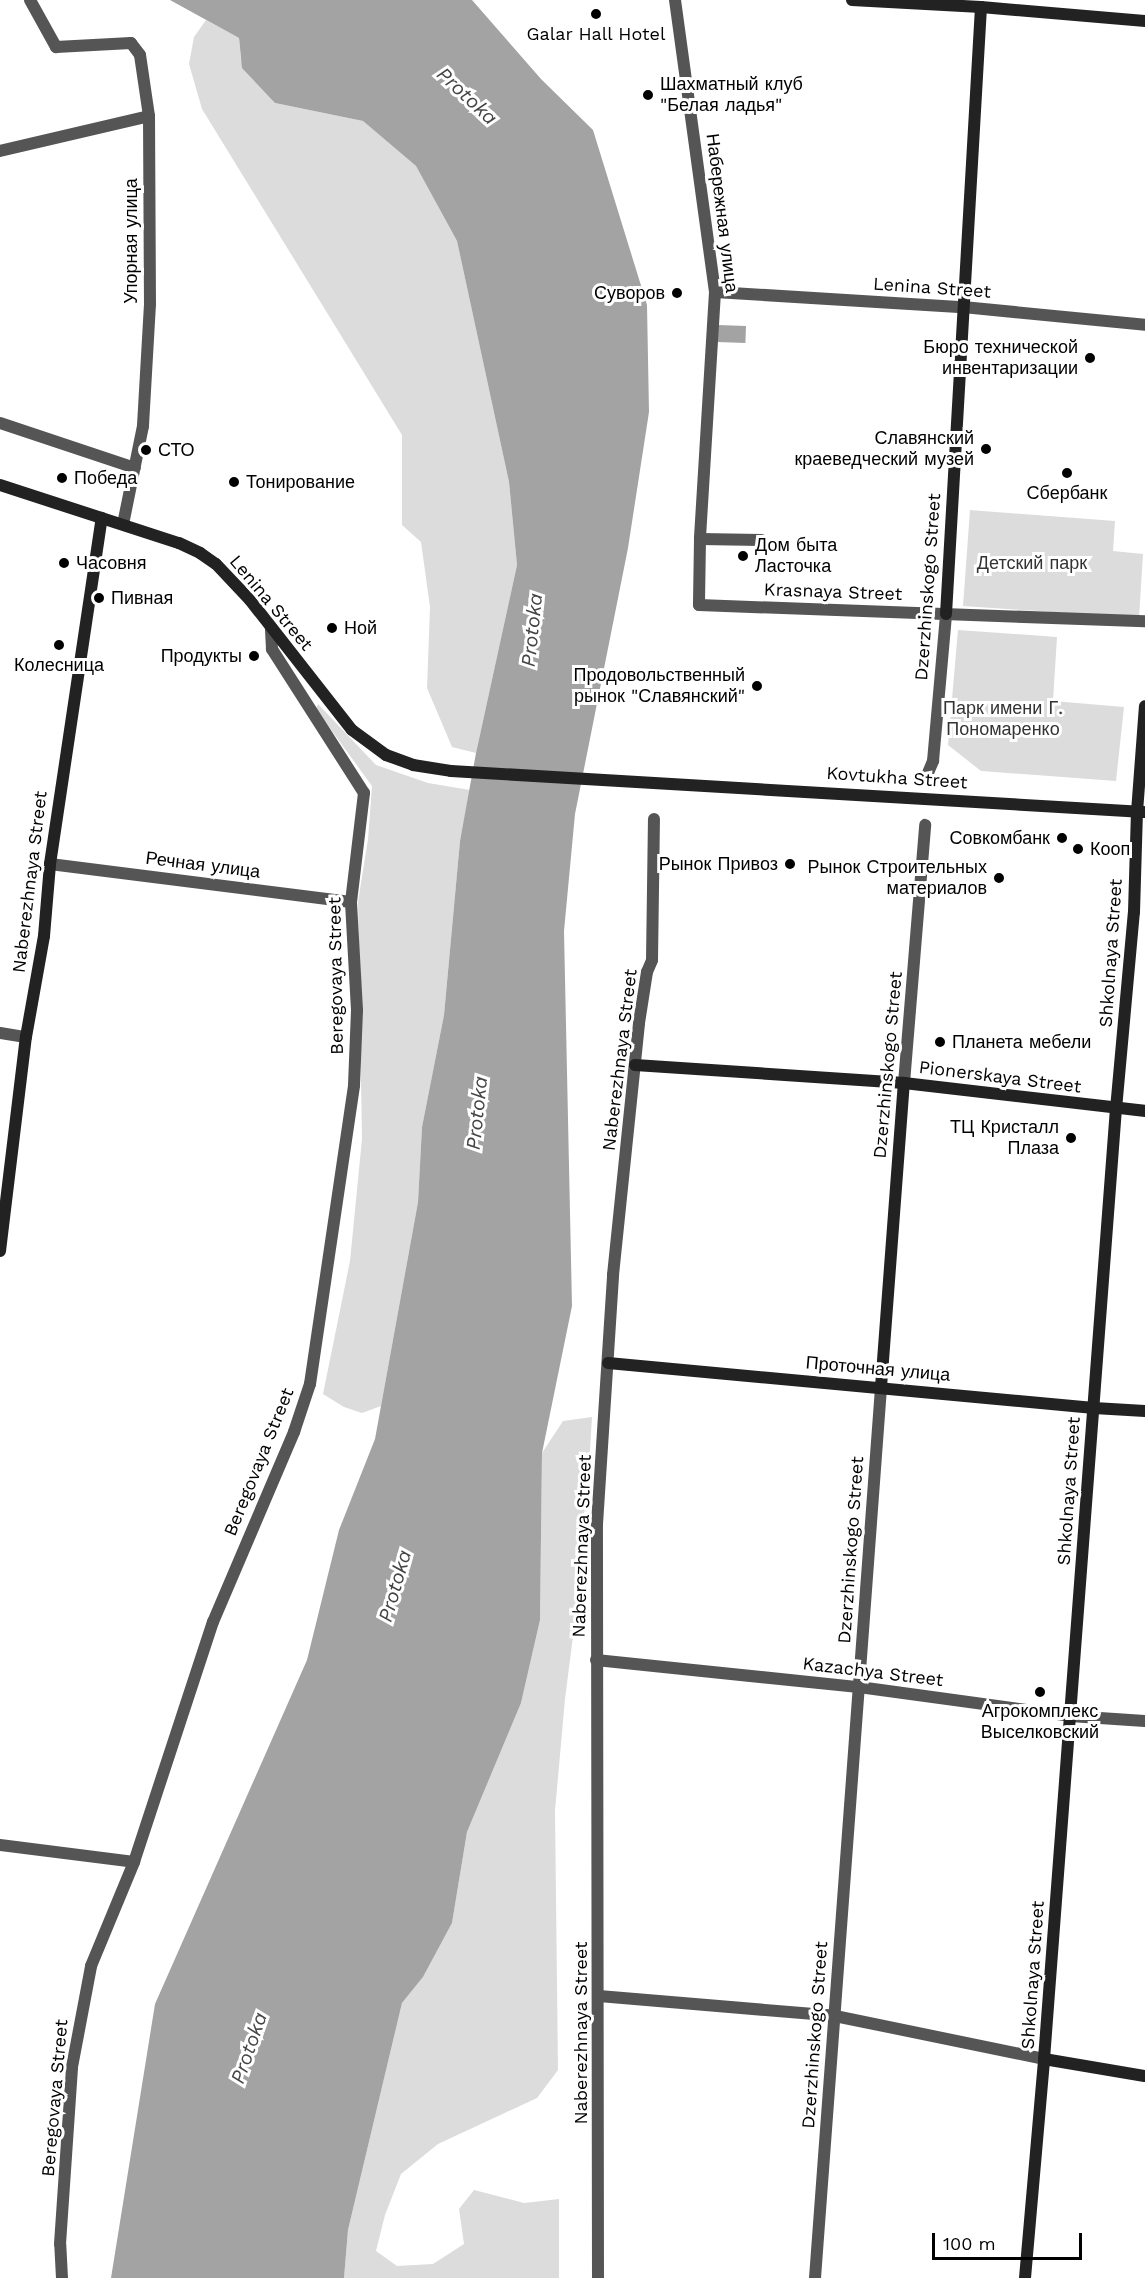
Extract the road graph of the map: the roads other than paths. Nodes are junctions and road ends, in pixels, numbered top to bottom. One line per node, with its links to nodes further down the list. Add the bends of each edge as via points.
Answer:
1 (30, 0): 6 (street, Упорная улица, via 56,46 131,43 140,55)
2 (675, 0): 8 (street, Набережная улица)
3 (852, 0): 4 (street)
4 (981, 4): 5 (street); 9 (street, Dzerzhinskogo Street)
5 (1145, 21)
6 (149, 116): 7 (street); 12 (street, Упорная улица, via 150,304 143,426)
7 (0, 151)
8 (715, 292): 9 (street, Lenina Street); 16 (street, Набережная улица)
9 (963, 307): 10 (street, Lenina Street); 19 (street, Dzerzhinskogo Street)
10 (1145, 325)
11 (0, 423): 12 (street)
12 (135, 468): 15 (street, Упорная улица)
13 (0, 485): 14 (street, Lenina Street)
14 (102, 518): 15 (street, Lenina Street); 28 (street, Naberezhnaya Street)
15 (123, 524): 21 (street, Lenina Street, via 200,553 233,582)
16 (700, 539): 17 (street); 18 (street, Набережная улица)
17 (761, 540)
18 (699, 605): 19 (street, Krasnaya Street)
19 (946, 614): 20 (street, Krasnaya Street); 23 (street, Dzerzhinskogo Street, via 933,761)
20 (1145, 621)
21 (271, 627): 24 (street, Lenina Street, via 339,716 386,755 413,765 452,771); 29 (street, Beregovaya Street, via 272,649 364,793)
22 (1145, 706): 25 (street, Shkolnaya Street)
23 (925, 780)
24 (647, 783): 25 (street, Kovtukha Street)
25 (1141, 812): 34 (street, Shkolnaya Street)
26 (654, 819): 32 (street, Naberezhnaya Street, via 652,960 646,972)
27 (925, 825): 33 (street, Dzerzhinskogo Street)
28 (50, 864): 29 (street, Речная улица); 31 (street, Naberezhnaya Street, via 44,936)
29 (351, 902): 46 (street, Beregovaya Street, via 357,1010 354,1085 310,1384 294,1432 213,1622)
30 (0, 1033): 31 (street)
31 (26, 1037): 36 (street, Naberezhnaya Street)
32 (635, 1065): 33 (street, Pionerskaya Street); 37 (street, Naberezhnaya Street)
33 (904, 1083): 34 (street, Pionerskaya Street); 38 (street, Dzerzhinskogo Street)
34 (1116, 1109): 35 (street, Pionerskaya Street); 39 (street, Shkolnaya Street)
35 (1145, 1111)
36 (0, 1251)
37 (608, 1363): 38 (street, Проточная улица); 41 (street, Naberezhnaya Street, via 597,1524)
38 (881, 1387): 39 (street, Проточная улица); 42 (street, Dzerzhinskogo Street)
39 (1094, 1408): 40 (street, Проточная улица); 43 (street, Shkolnaya Street)
40 (1145, 1411)
41 (596, 1660): 42 (street, Kazachya Street); 47 (street, Naberezhnaya Street)
42 (859, 1687): 43 (street, Kazachya Street); 48 (street, Dzerzhinskogo Street)
43 (1070, 1716): 44 (street, Kazachya Street); 49 (street, Shkolnaya Street)
44 (1145, 1721)
45 (0, 1845): 46 (street)
46 (134, 1862): 51 (street, Beregovaya Street, via 91,1965 77,2031 60,2244)
47 (599, 1996): 48 (street); 52 (street, Naberezhnaya Street)
48 (835, 2016): 49 (street); 53 (street, Dzerzhinskogo Street)
49 (1044, 2058): 50 (street); 54 (street, Shkolnaya Street)
50 (1145, 2076)
51 (62, 2278)
52 (598, 2278)
53 (816, 2278)
54 (1025, 2278)

